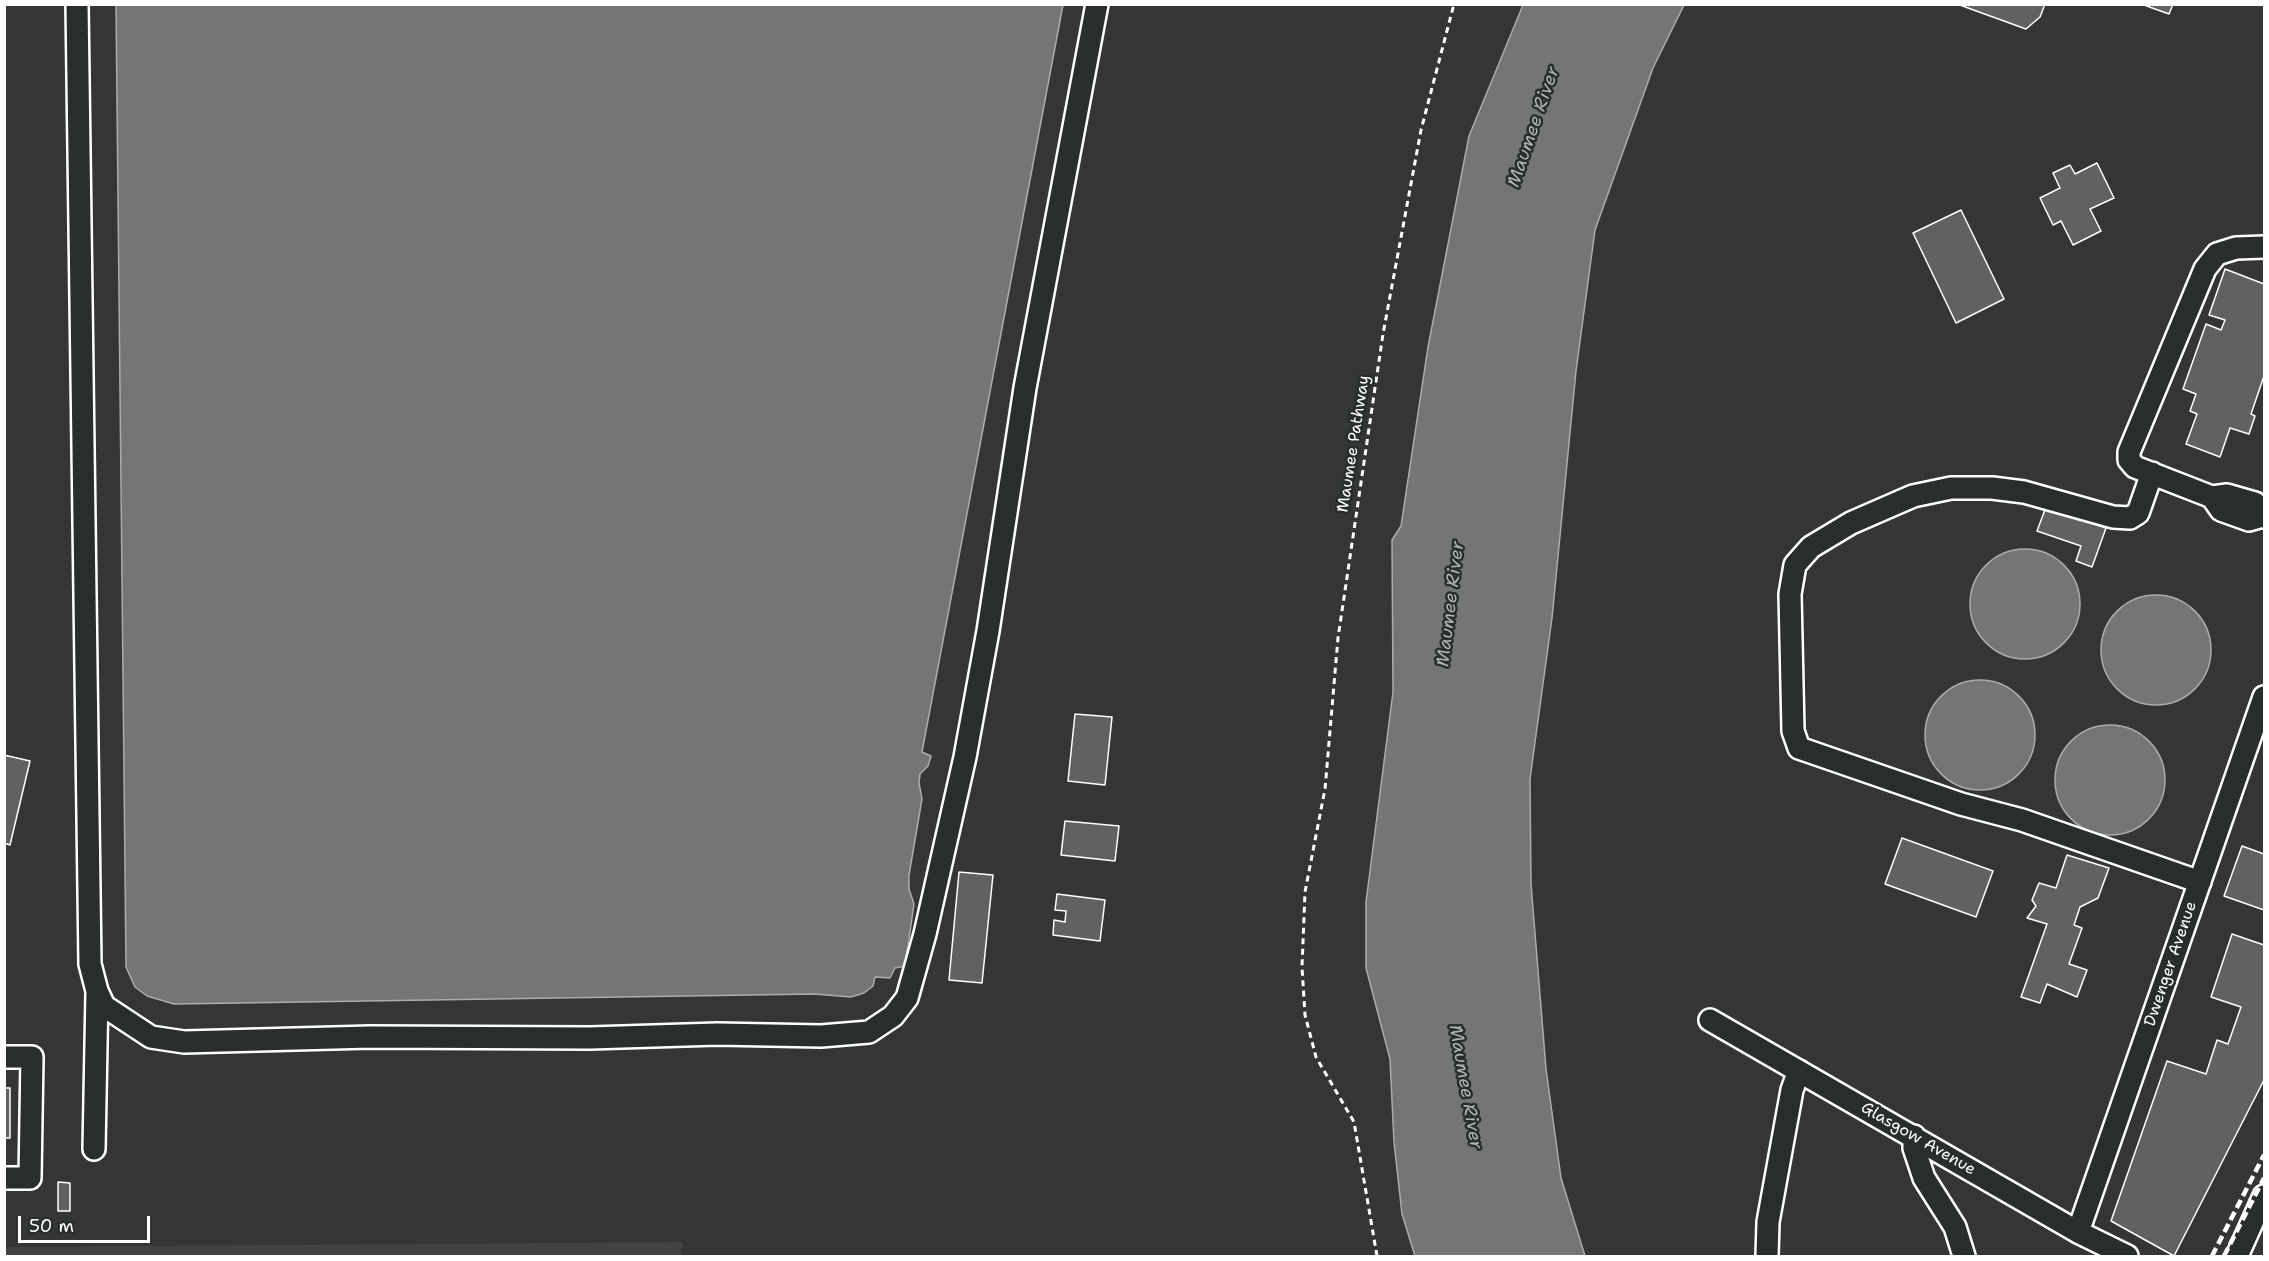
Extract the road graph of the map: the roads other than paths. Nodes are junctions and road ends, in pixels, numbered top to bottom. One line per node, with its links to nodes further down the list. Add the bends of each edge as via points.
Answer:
1 (77, 4): 8 (street, via 90,964)
2 (1097, 4): 8 (street, via 1025,388 963,768 947,847 907,998 893,1016 869,1032 821,1036 370,1037 184,1042 151,1037 104,1006)
3 (2265, 247): 4 (street, via 2236,248 2217,254 2205,269 2129,452 2135,467)
4 (2152, 473): 5 (street, via 2212,496 2227,495 2255,503); 7 (street, via 2138,513 2130,518 2113,517 2024,492 1951,488 1903,501 1851,523 1811,547 1795,565 1790,594 1792,731 1799,748)
5 (2264, 516)
6 (2265, 697): 7 (street, Dwenger Avenue)
7 (2200, 882): 16 (street, Dwenger Avenue)
8 (97, 991): 13 (street)
9 (1710, 1020): 11 (street, Glasgow Avenue)
10 (4, 1057): 14 (street, via 32,1057 30,1178)
11 (1799, 1071): 12 (street, Glasgow Avenue); 17 (street, via 1791,1090 1768,1222)
12 (1914, 1136): 16 (street, Glasgow Avenue); 18 (street, via 1924,1178 1955,1227)
13 (94, 1149)
14 (4, 1178)
15 (2265, 1196): 20 (street)
16 (2078, 1232): 19 (street, Glasgow Avenue)
17 (1767, 1257)
18 (1964, 1257)
19 (2127, 1257)
20 (2237, 1257)

